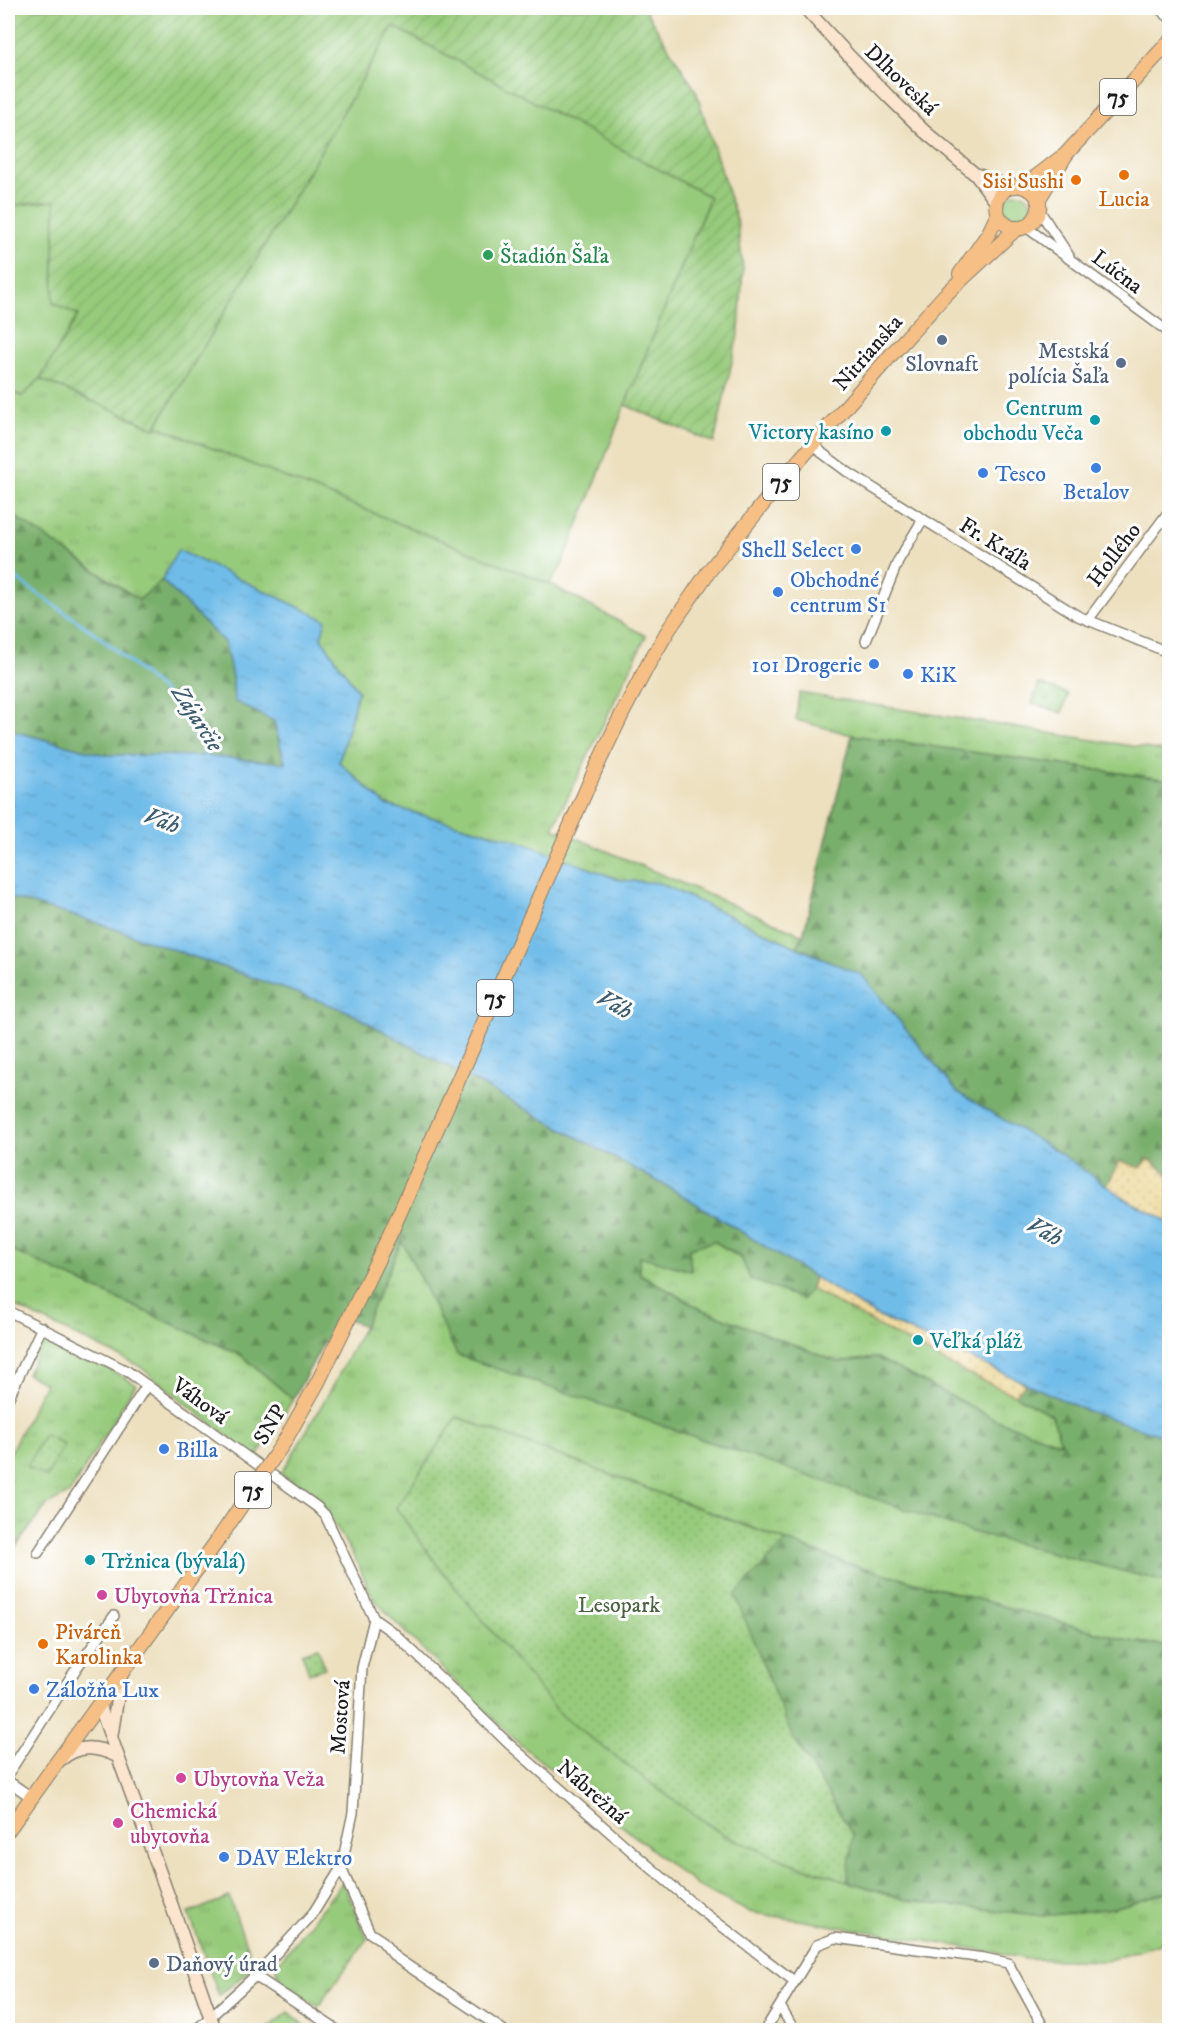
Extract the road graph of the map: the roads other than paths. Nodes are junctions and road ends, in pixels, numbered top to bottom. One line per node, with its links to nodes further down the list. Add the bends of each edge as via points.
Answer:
1 (805, 8): 6 (main road, Dlhoveská, via 888,96)
2 (1158, 8): 3 (street)
3 (1170, 18)
4 (1170, 41): 5 (main road, Nitrianska / 75)
5 (1067, 153): 7 (main road, Nitrianska / 75); 8 (main road, Nitrianska / 75)
6 (976, 175): 7 (main road, Dlhoveská); 9 (main road, Dlhoveská)
7 (1015, 186): 8 (main road, via 1033,192); 9 (main road, Nitrianska / 75, via 1000,195)
8 (1039, 205): 10 (main road, Nitrianska / 75, via 1033,222); 11 (street, Lúčna)
9 (997, 209): 10 (main road, via 1005,224); 12 (main road, Nitrianska / 75, via 989,233)
10 (1021, 227): 11 (street, Lúčna); 12 (main road, Nitrianska / 75)
11 (1072, 260): 13 (street, Lúčna)
12 (945, 295): 14 (main road, Nitrianska / 75)
13 (1170, 333)
14 (814, 444): 16 (street, Fr. Kráľa, via 849,473); 20 (main road, Nitrianska / 75, via 728,547 669,629 622,714)
15 (1170, 510): 17 (street, Hollého)
16 (923, 519): 17 (street, Fr. Kráľa); 18 (street, via 898,561)
17 (1088, 620): 19 (street, Fr. Kráľa)
18 (866, 641)
19 (1170, 653)
20 (393, 1228): 28 (main road, SNP / 75, bridge, via 285,1442)
21 (8, 1311): 22 (street, Váhová)
22 (42, 1328): 23 (street, Váhová, via 117,1365); 24 (street)
23 (147, 1385): 25 (street); 27 (street, Váhová, via 317,1507)
24 (8, 1399)
25 (38, 1552)
26 (114, 1616): 33 (street)
27 (374, 1619): 37 (street, Mostová, via 362,1668 352,1813); 39 (street, Nábrežná, via 636,1855)
28 (121, 1675): 29 (main road, SNP / 75); 30 (main road)
29 (99, 1704): 30 (main road); 32 (main road, SNP / 75)
30 (111, 1739): 31 (main road)
31 (117, 1756): 32 (main road, via 93,1747 80,1749); 41 (main road)
32 (53, 1767): 35 (main road, SNP / 75)
33 (8, 1774)
34 (8, 1781): 35 (street)
35 (31, 1797): 36 (main road, SNP / 75)
36 (8, 1830)
37 (341, 1868): 38 (street, Mostová, via 312,1915); 44 (street, via 370,1933 395,1957)
38 (255, 1976): 41 (street, Mostová); 43 (street)
39 (794, 1981): 40 (street); 47 (street, via 817,1945 835,1938 984,1958 1008,1963)
40 (780, 2006): 45 (street); 46 (street)
41 (213, 2025): 42 (street, Mostová)
42 (196, 2031)
43 (337, 2031)
44 (503, 2031)
45 (765, 2031)
46 (794, 2031)
47 (1045, 2031)

